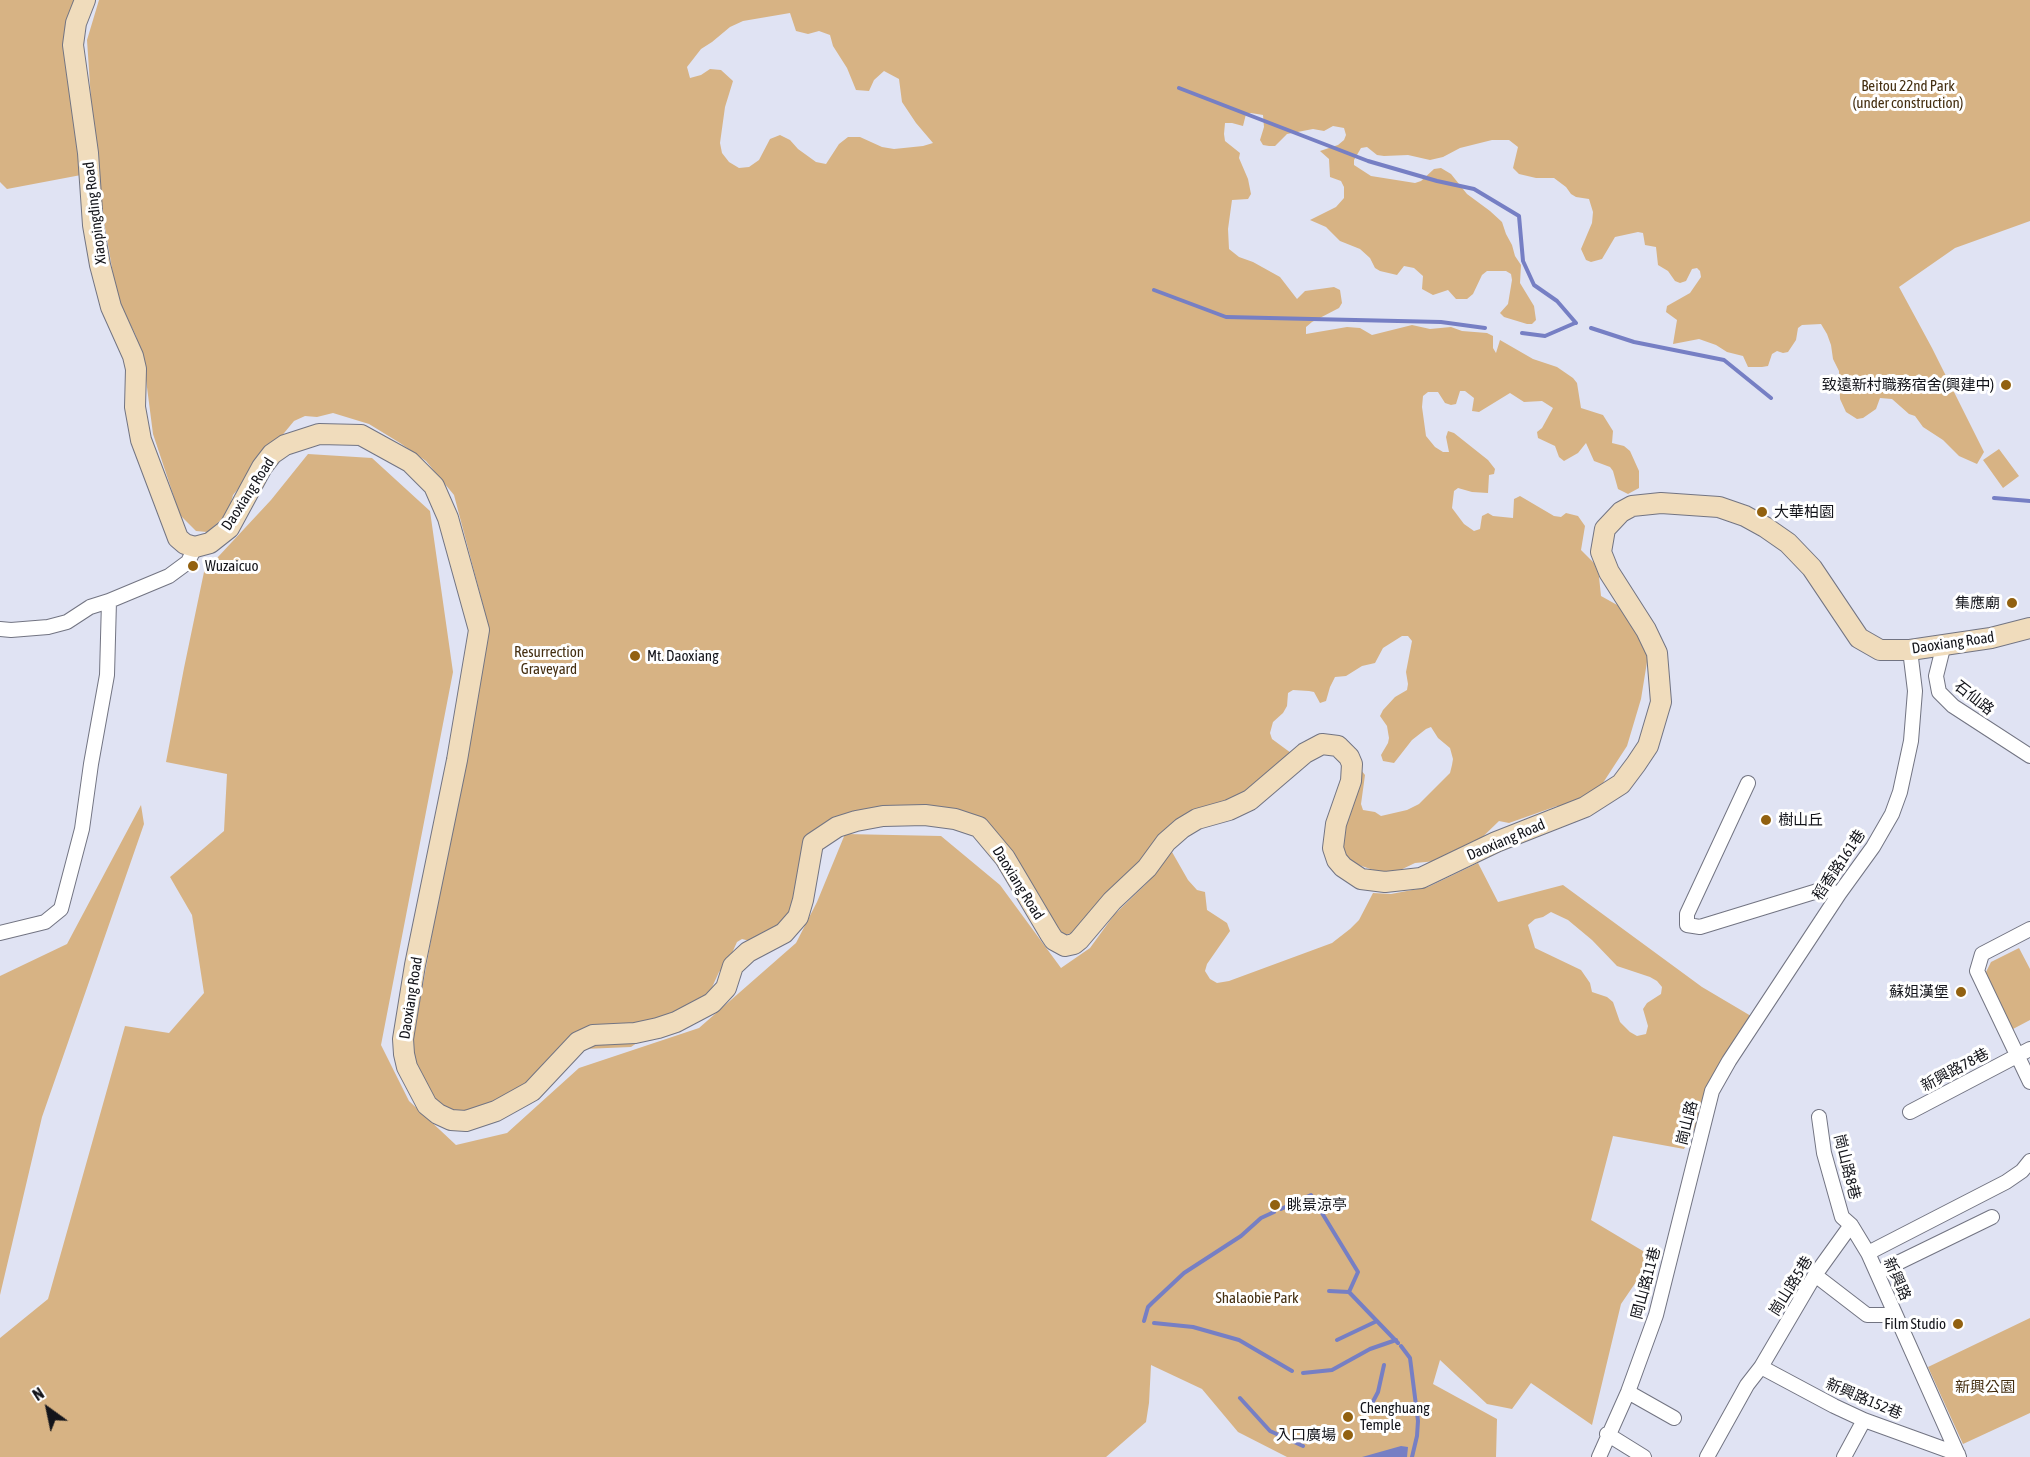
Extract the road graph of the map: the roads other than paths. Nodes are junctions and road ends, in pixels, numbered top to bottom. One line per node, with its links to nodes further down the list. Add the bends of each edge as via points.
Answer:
1 (85, 0): 2 (street, Xiaopingding Road, via 73,45 100,265 111,307 134,356 135,407 141,440 178,538)
2 (195, 547): 3 (street, via 188,562 169,576); 7 (street, Daoxiang Road, via 210,543 228,528 272,454 285,445 319,434 361,435 395,453 425,475 442,503 479,630 403,1039 407,1067 427,1105 458,1121 496,1111 532,1091 578,1042 593,1035 658,1028 712,1003 726,988 733,966 748,952 784,933 798,917 813,843 837,826 883,816 925,815 978,827 1005,858 1050,934 1065,946 1079,940 1182,828 1250,800 1305,753 1322,744 1338,746 1352,764 1351,781 1333,838 1334,854 1351,874 1371,881 1421,878 1496,842 1585,807 1621,784 1636,764 1648,746 1661,702 1657,653 1601,552 1605,530 1632,506 1661,503 1719,507 1745,516 1788,543 1812,568 1859,638 1880,650)
3 (109, 601): 5 (street, via 48,627); 12 (street, via 106,675 82,830 61,909 45,922)
4 (2030, 628): 6 (street, Daoxiang Road)
5 (0, 629)
6 (1944, 644): 7 (street, Daoxiang Road); 8 (street, 石仙路, via 1936,676 1939,692 1953,706)
7 (1910, 650): 10 (street, 稻香路161巷, via 1915,691 1911,741 1900,792 1873,847)
8 (2030, 756)
9 (1749, 783): 10 (street, via 1687,914 1687,924 1700,927 1824,889)
10 (1839, 894): 15 (street, 稻香路161巷)
11 (2030, 929): 14 (street, via 1982,954 1977,971)
12 (0, 933)
13 (2030, 1049): 14 (street, 新興路78巷)
14 (2016, 1056): 16 (street); 17 (street, 新興路78巷)
15 (1723, 1075): 20 (street, 崗山路, via 1712,1091)
16 (2030, 1082)
17 (1910, 1112)
18 (1819, 1117): 22 (street, 崗山路8巷, via 1824,1153 1842,1217)
19 (2030, 1161): 23 (street, 新興路, via 1996,1188)
20 (1690, 1181): 28 (street, 岡山路11巷, via 1656,1315)
21 (1992, 1217): 24 (street)
22 (1851, 1225): 23 (street, 崗山路8巷); 25 (street, 崗山路5巷)
23 (1868, 1252): 24 (street, 新興路)
24 (1876, 1273): 26 (street, 新興路)
25 (1815, 1275): 26 (street, via 1866,1315); 27 (street, 崗山路5巷)
26 (1895, 1315): 32 (street, 新興路)
27 (1761, 1367): 30 (street, 新興路152巷); 35 (street, 崗山路5巷)
28 (1628, 1392): 29 (street); 31 (street, 岡山路11巷)
29 (1674, 1418)
30 (1864, 1420): 32 (street, 新興路152巷); 36 (street)
31 (1608, 1434): 33 (street, 岡山路11巷); 34 (street)
32 (1958, 1456)
33 (1599, 1457)
34 (1644, 1457)
35 (1707, 1457)
36 (1844, 1457)

